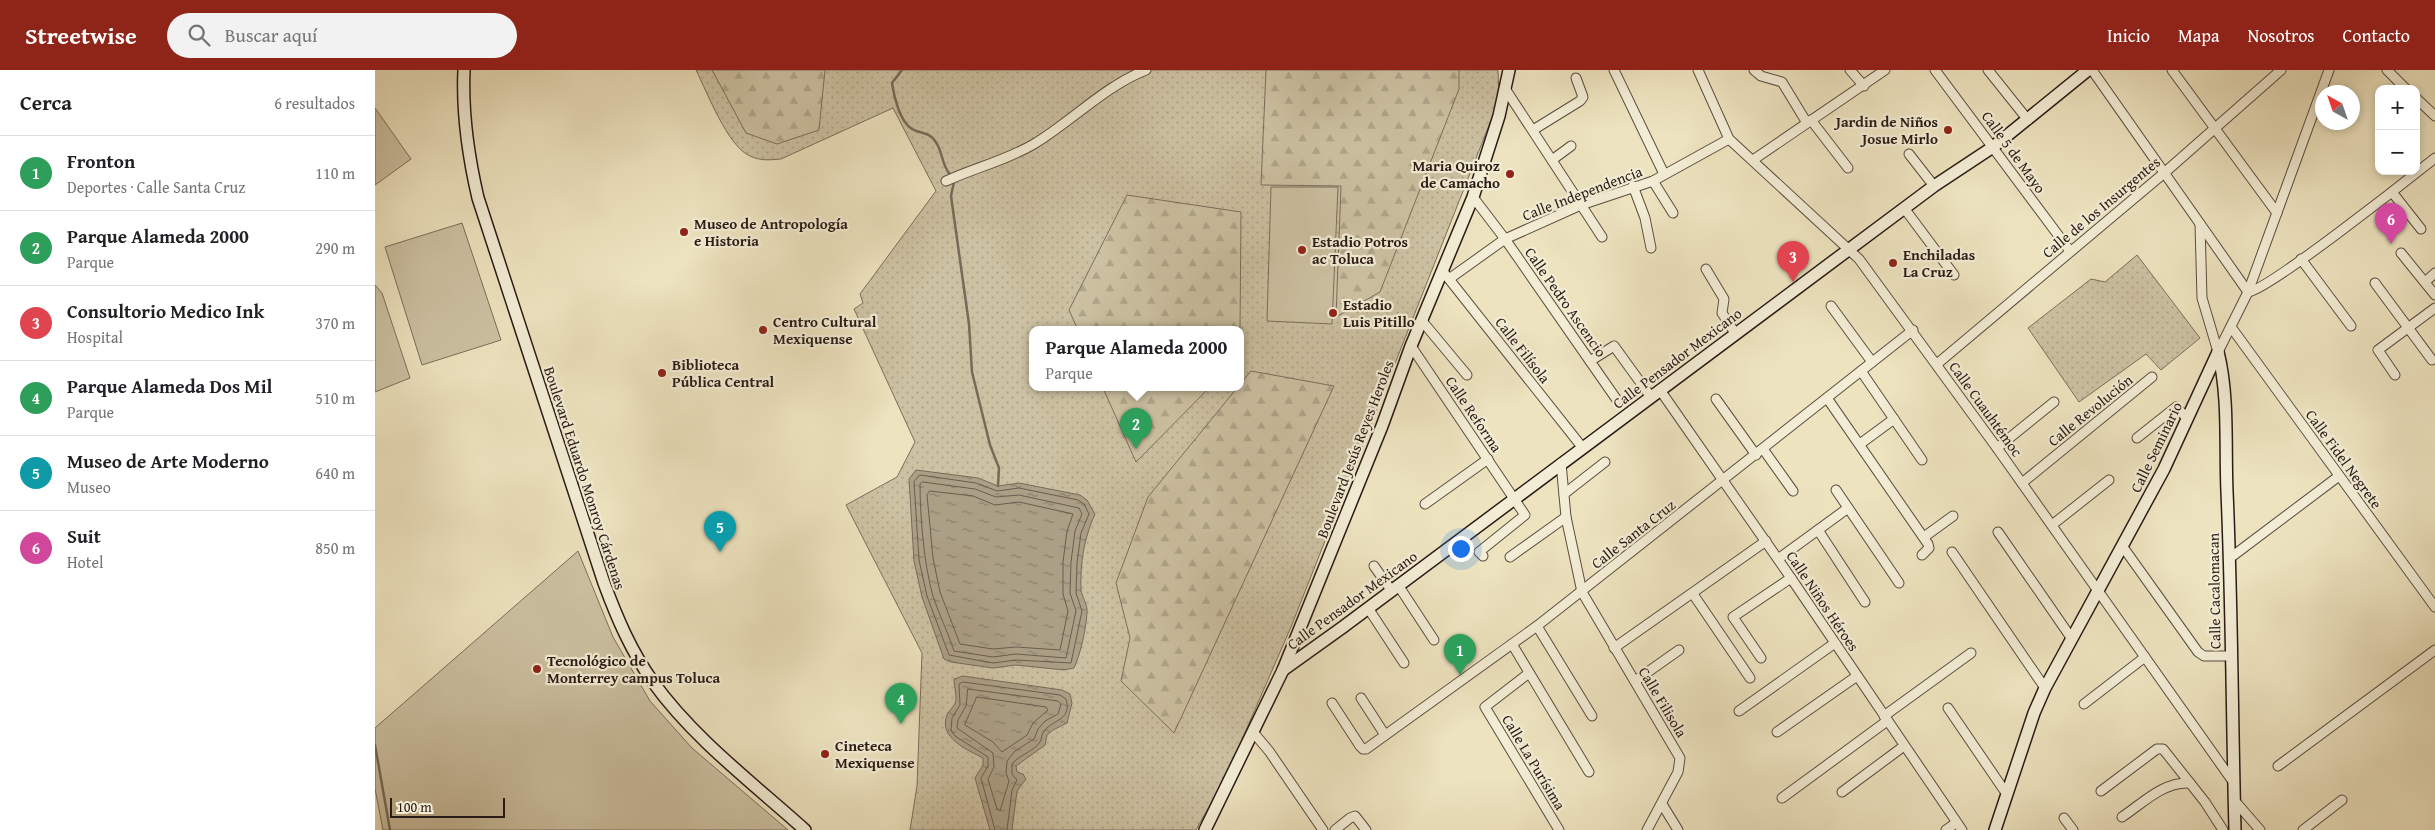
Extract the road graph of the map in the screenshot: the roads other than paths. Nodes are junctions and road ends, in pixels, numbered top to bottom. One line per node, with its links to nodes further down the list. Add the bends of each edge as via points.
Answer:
1 (465, 70): 176 (main road, Boulevard Eduardo Monroy Cárdenas, via 464,122 478,198 603,583 625,637 653,682 677,712)
2 (1146, 70): 38 (street, via 1126,78 1033,145)
3 (1509, 70): 20 (main road, Boulevard Jesús Reyes Heroles)
4 (1614, 70): 35 (street)
5 (1698, 70): 27 (street, Calle Cuauhtémoc)
6 (1754, 70): 24 (street, via 1761,76 1783,83)
7 (1850, 70): 19 (street)
8 (1885, 70): 19 (street)
9 (1935, 70): 29 (street, Calle 5 de Mayo)
10 (1988, 70): 23 (street)
11 (2090, 70): 23 (main road, Calle Pensador Mexicano); 36 (street)
12 (2172, 70): 25 (street)
13 (2281, 70): 16 (street, Calle de los Insurgentes)
14 (2329, 70): 46 (street, Calle Seminario)
15 (2387, 70): 18 (street)
16 (2271, 73): 25 (street, Calle de los Insurgentes)
17 (1576, 78): 26 (street, via 1582,99)
18 (2402, 85)
19 (1863, 86): 24 (street)
20 (1506, 90): 26 (street); 42 (main road, Boulevard Jesús Reyes Heroles)
21 (2420, 102): 22 (street)
22 (2435, 116)
23 (2028, 120): 29 (main road, Calle Pensador Mexicano)
24 (1809, 122): 33 (street); 34 (street)
25 (2215, 128): 36 (street, Calle de los Insurgentes); 46 (street)
26 (1533, 130): 32 (street)
27 (1729, 139): 33 (street, Calle Cuauhtémoc); 35 (street, Calle Independencia)
28 (1571, 146): 32 (street)
29 (1993, 147): 40 (main road, Calle Pensador Mexicano); 53 (street, Calle 5 de Mayo)
30 (1909, 154): 40 (street)
31 (2435, 158): 41 (street)
32 (1552, 160): 43 (street)
33 (1753, 160): 52 (street, Calle Cuauhtémoc)
34 (1848, 168)
35 (1664, 174): 37 (street, Calle Independencia)
36 (2163, 174): 47 (street); 53 (street, Calle de los Insurgentes)
37 (1653, 180): 39 (street, Calle Independencia); 45 (street)
38 (946, 181)
39 (1633, 186): 43 (street, Calle Independencia); 51 (street, via 1645,218)
40 (1934, 186): 44 (main road, Calle Pensador Mexicano)
41 (2392, 192): 48 (street); 55 (street)
42 (1473, 197): 50 (street, Calle Pedro Ascencio); 58 (main road, Boulevard Jesús Reyes Heroles)
43 (1581, 205): 49 (street); 50 (street, Calle Independencia)
44 (1905, 208): 52 (main road, Calle Pensador Mexicano); 59 (street)
45 (1673, 213)
46 (2277, 213): 62 (street, Calle Seminario)
47 (2199, 223): 62 (street); 73 (street, via 2203,298)
48 (2421, 229)
49 (1601, 237)
50 (1505, 239): 58 (street, Calle Independencia); 75 (street, Calle Pedro Ascencio)
51 (1651, 248)
52 (1848, 249): 70 (street, Calle Cuauhtémoc); 71 (main road, Calle Pensador Mexicano)
53 (2069, 251): 77 (street, Calle de los Insurgentes)
54 (2401, 253): 60 (street)
55 (2301, 259): 62 (street, via 2258,289); 67 (street)
56 (1706, 269): 71 (street, via 1724,300 1723,313)
57 (2435, 273): 60 (street)
58 (1445, 274): 66 (main road, Boulevard Jesús Reyes Heroles); 91 (street, Calle Filísola)
59 (1954, 275)
60 (2425, 282): 63 (street)
61 (2375, 283): 69 (street)
62 (2248, 292): 68 (street, Calle Seminario)
63 (2435, 295)
64 (1831, 306): 76 (street)
65 (2435, 308): 69 (street)
66 (1421, 321): 72 (main road, Boulevard Jesús Reyes Heroles); 80 (street)
67 (2351, 326)
68 (2231, 327): 73 (street, Calle Seminario); 98 (street, Calle Fidel Negrete)
69 (2409, 327): 74 (street); 79 (street, via 2378,350)
70 (1913, 330): 76 (street, Calle Santa Cruz); 77 (street, Calle Cuauhtémoc)
71 (1735, 333): 82 (main road, Calle Pensador Mexicano)
72 (1411, 346): 94 (street, Calle Reforma); 145 (main road, Boulevard Jesús Reyes Heroles)
73 (2218, 352): 87 (main road, Calle Seminario); 120 (main road, Calle Cacalomacan, via 2223,385)
74 (2432, 360)
75 (1589, 361): 82 (street, Calle Niños Héroes, via 1614,346); 85 (street, Calle Pedro Ascencio)
76 (1872, 362): 78 (street, Calle Santa Cruz)
77 (1937, 364): 92 (street, Calle Cuauhtémoc)
78 (1861, 371): 84 (street, Calle Santa Cruz); 88 (street)
79 (2395, 374)
80 (1467, 375)
81 (2152, 377): 101 (street, Calle Revolución)
82 (1655, 393): 91 (main road, Calle Pensador Mexicano); 100 (street, Calle Niños Héroes)
83 (1716, 398): 93 (street)
84 (1827, 398): 90 (street); 93 (street, Calle Santa Cruz)
85 (1617, 400)
86 (2054, 402): 92 (street)
87 (2187, 418): 89 (street, via 2176,407); 115 (main road, Calle Seminario)
88 (1894, 419): 90 (street); 95 (street)
89 (2137, 438)
90 (1860, 444): 113 (street)
91 (1582, 447): 97 (main road, Calle Pensador Mexicano)
92 (1997, 448): 101 (street, Calle Cuauhtémoc)
93 (1759, 452): 100 (street, Calle Santa Cruz); 103 (street)
94 (1488, 459): 105 (street, Calle Reforma); 106 (street)
95 (1922, 460)
96 (1605, 462): 104 (street)
97 (1561, 463): 104 (street, Calle Filisola); 105 (main road, Calle Pensador Mexicano)
98 (2339, 476): 120 (street); 130 (street, Calle Fidel Negrete)
99 (2109, 480): 110 (street)
100 (1722, 481): 114 (street, Calle Niños Héroes); 126 (street, Calle Santa Cruz)
101 (2022, 483): 110 (street, Calle Cuauhtémoc)
102 (1836, 490): 107 (street)
103 (1793, 491)
104 (1564, 494): 109 (street, Calle Filisola)
105 (1513, 499): 117 (street, Calle Reforma, via 1525,515); 125 (main road, Calle Pensador Mexicano)
106 (1425, 504)
107 (1848, 508): 111 (street); 124 (street)
108 (1953, 516): 113 (street)
109 (1566, 517): 119 (street); 126 (street, Calle Filisola)
110 (2052, 525): 127 (street, Calle Cuauhtémoc)
111 (1818, 530): 121 (street); 129 (street)
112 (1998, 532): 133 (street)
113 (1924, 537): 118 (street, via 1929,547)
114 (1766, 541): 121 (street, Calle Niños Héroes); 128 (street)
115 (2123, 547): 127 (main road, Calle Seminario); 141 (street, via 2198,652 2204,656)
116 (1952, 552): 150 (street)
117 (1481, 554)
118 (1922, 555)
119 (1511, 558)
120 (2230, 558): 141 (main road, Calle Cacalomacan)
121 (1779, 559): 123 (street, Calle Niños Héroes)
122 (1374, 566): 125 (street)
123 (1791, 578): 135 (street, Calle Niños Héroes); 143 (street, via 1733,617)
124 (1899, 583)
125 (1394, 588): 131 (main road, Calle Pensador Mexicano); 134 (street)
126 (1582, 592): 132 (street, Calle Santa Cruz); 137 (street, Calle Filisola)
127 (2098, 592): 133 (main road, Calle Seminario); 142 (street, Calle Cuauhtémoc)
128 (1693, 594): 137 (street); 148 (street)
129 (1865, 602)
130 (2435, 607)
131 (1368, 608): 144 (street); 145 (main road, Calle Pensador Mexicano)
132 (1537, 626): 136 (street, Calle Santa Cruz); 156 (street)
133 (2072, 639): 150 (main road, Calle Seminario)
134 (1434, 640)
135 (1835, 643): 147 (street, Calle Niños Héroes); 155 (street)
136 (1512, 644): 146 (street); 160 (street, Calle Santa Cruz)
137 (1614, 648): 149 (street, Calle Filisola)
138 (1679, 650): 149 (street)
139 (2435, 650): 162 (street)
140 (1971, 653): 157 (street)
141 (2230, 656): 165 (main road, Calle Cacalomacan)
142 (2145, 657): 153 (street); 165 (street, Calle Cuauhtémoc)
143 (1761, 658)
144 (1404, 663)
145 (1283, 670): 158 (main road, Boulevard Jesús Reyes Heroles)
146 (1529, 673): 163 (street); 181 (street, Calle La Purísima, via 1485,707)
147 (1857, 676): 157 (street, Calle Niños Héroes); 159 (street)
148 (1750, 678)
149 (1635, 681): 172 (street, Calle Filisola, via 1680,758 1678,772)
150 (2045, 688): 168 (main road, Calle Seminario)
151 (1361, 698): 160 (street)
152 (1332, 704): 160 (street, Calle Santa Cruz, via 1363,749)
153 (2084, 704)
154 (1948, 708): 168 (street)
155 (1739, 712)
156 (1592, 716)
157 (1886, 718): 161 (street, Calle Niños Héroes); 169 (street)
158 (1253, 732): 177 (main road, Boulevard Jesús Reyes Heroles); 178 (street)
159 (1777, 732)
160 (1385, 735)
161 (1904, 746): 167 (street); 175 (street, Calle Niños Héroes)
162 (2278, 766)
163 (1589, 772)
164 (2190, 783): 166 (street, via 2160,748); 173 (street, via 2169,785); 187 (street)
165 (2234, 783): 170 (main road, Calle Cacalomacan)
166 (2101, 791)
167 (1842, 792)
168 (2007, 793): 185 (main road, Calle Seminario)
169 (1782, 798)
170 (2234, 800): 188 (main road, Calle Cacalomacan); 189 (street)
171 (2342, 800): 190 (street)
172 (1662, 804): 182 (street, Calle Filisola); 183 (street)
173 (2122, 817)
174 (2064, 818): 186 (street)
175 (1959, 826): 184 (street)
176 (805, 830)
177 (1205, 830)
178 (1323, 830)
179 (1335, 830): 180 (street, via 1355,816)
180 (1366, 830)
181 (1559, 830)
182 (1647, 830)
183 (1678, 830)
184 (1946, 830)
185 (1995, 830)
186 (2073, 830)
187 (2223, 830)
188 (2235, 830)
189 (2260, 830)
190 (2303, 830)

